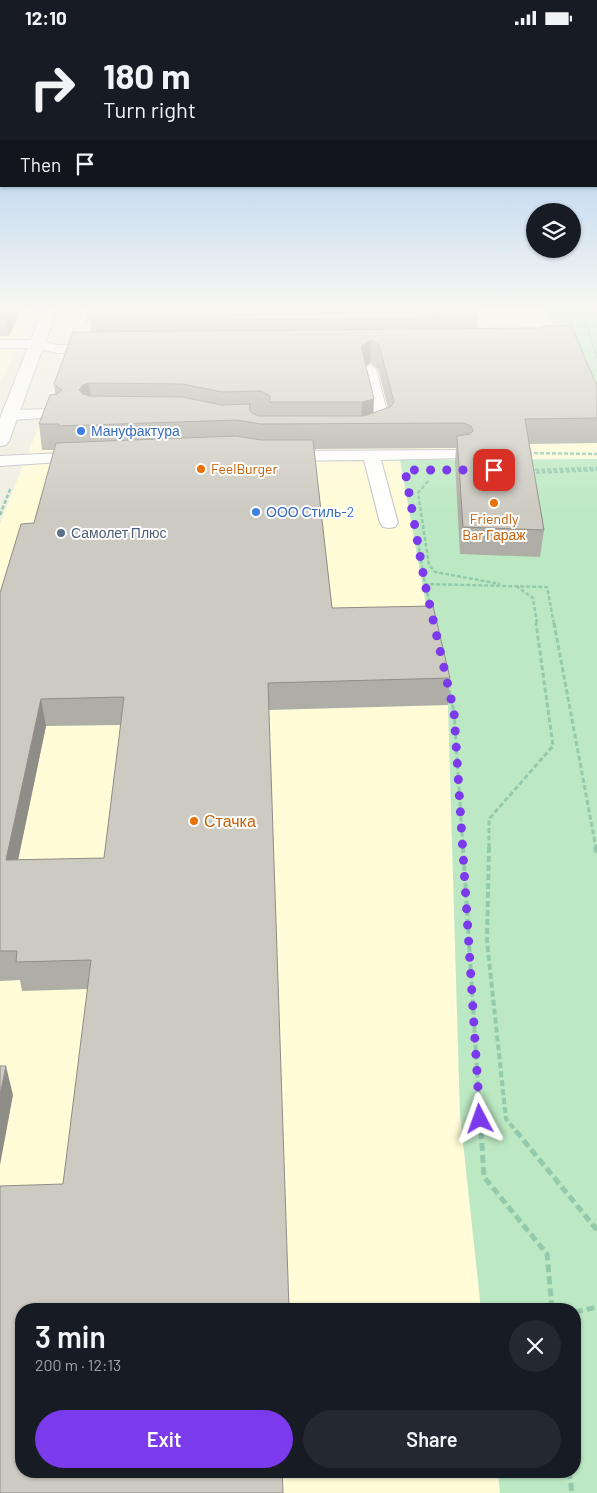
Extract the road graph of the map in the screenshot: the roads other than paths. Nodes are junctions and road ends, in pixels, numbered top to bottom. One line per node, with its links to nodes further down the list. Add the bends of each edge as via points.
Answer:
1 (24, 377): 3 (main road)
2 (371, 377): 5 (lane, via 383,427)
3 (10, 415): 4 (lane); 6 (main road)
4 (55, 415)
5 (354, 434)
6 (0, 441)
7 (370, 455): 8 (lane); 10 (lane); 12 (lane)
8 (461, 455)
9 (100, 456): 11 (lane)
10 (271, 456)
11 (0, 461)
12 (389, 523)

